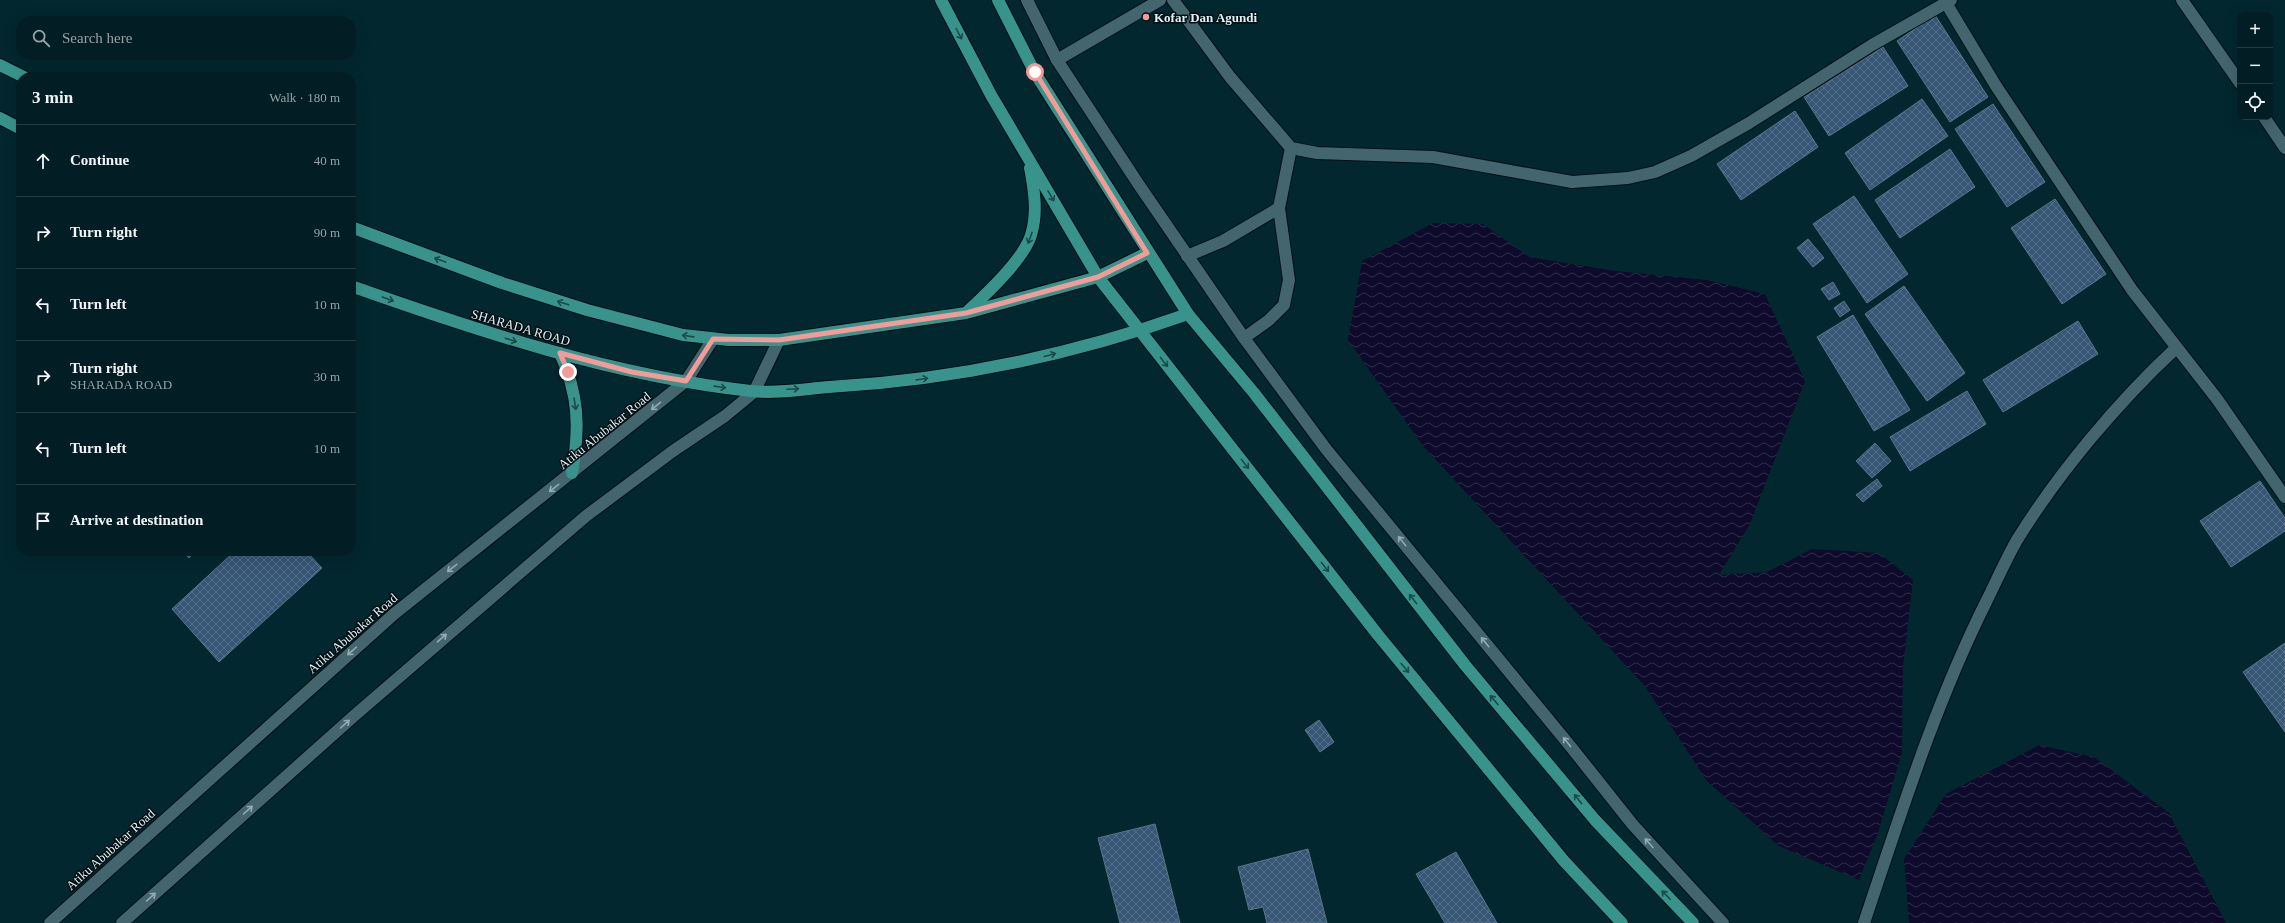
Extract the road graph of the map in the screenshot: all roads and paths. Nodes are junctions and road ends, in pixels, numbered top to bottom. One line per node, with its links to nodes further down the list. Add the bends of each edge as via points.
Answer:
1 (941, 0): 17 (main road, one-way to 17, via 991,95)
2 (998, 0): 20 (main road, via 1035,72)
3 (1027, 0): 8 (street)
4 (1160, 0): 8 (street)
5 (1173, 0): 15 (street, via 1230,76)
6 (2182, 0): 11 (street)
7 (1948, 2): 15 (street, via 1872,45 1749,123 1691,156 1655,172 1572,182 1433,157 1317,153); 30 (street, via 1996,86 2132,290)
8 (1057, 60): 21 (street)
9 (0, 65): 10 (main road)
10 (16, 73)
11 (2237, 79)
12 (0, 118): 14 (main road)
13 (2266, 120): 16 (street)
14 (16, 126)
15 (1291, 148): 18 (street)
16 (2285, 148)
17 (1028, 158): 22 (main road, one-way to 22); 24 (main road, one-way to 24, via 1034,185 1035,220 1031,235 1026,247 1006,272)
18 (1279, 208): 21 (street, via 1223,241); 27 (street, via 1289,280 1284,305 1270,320)
19 (356, 229): 28 (main road, one-way to 19, via 683,335 587,310 502,283)
20 (1147, 253): 22 (main road); 25 (main road)
21 (1187, 256): 27 (street)
22 (1098, 277): 24 (main road); 26 (main road)
23 (356, 288): 31 (main road, SHARADA ROAD, one-way to 31, via 428,313)
24 (966, 313): 29 (main road)
25 (1188, 314): 26 (main road, SHARADA ROAD); 39 (main road, one-way to 25, via 1595,820 1465,665 1259,399)
26 (1140, 331): 33 (main road, SHARADA ROAD, one-way to 26, via 912,380 1019,363); 38 (main road, one-way to 38, via 1378,635 1564,861)
27 (1244, 338): 40 (street, one-way to 27, via 1633,825 1326,449)
28 (713, 339): 29 (main road); 32 (street, Atiku Abubakar Road)
29 (779, 340): 33 (street)
30 (2176, 348): 35 (street, via 2218,399); 41 (street, via 2141,381 2097,434 2060,479 2017,541 1971,632 1931,724)
31 (560, 353): 32 (main road, SHARADA ROAD, via 632,372); 34 (main road, one-way to 34, via 568,372 578,425)
32 (686, 381): 33 (main road, SHARADA ROAD, one-way to 33); 34 (street, Atiku Abubakar Road, one-way to 34)
33 (754, 392): 37 (street, one-way to 33, via 360,710 586,516 725,416)
34 (572, 473): 36 (street, Atiku Abubakar Road, one-way to 36, via 394,614)
35 (2285, 497)
36 (50, 923)
37 (122, 923)
38 (1622, 923)
39 (1693, 923)
40 (1723, 923)
41 (1864, 923)

